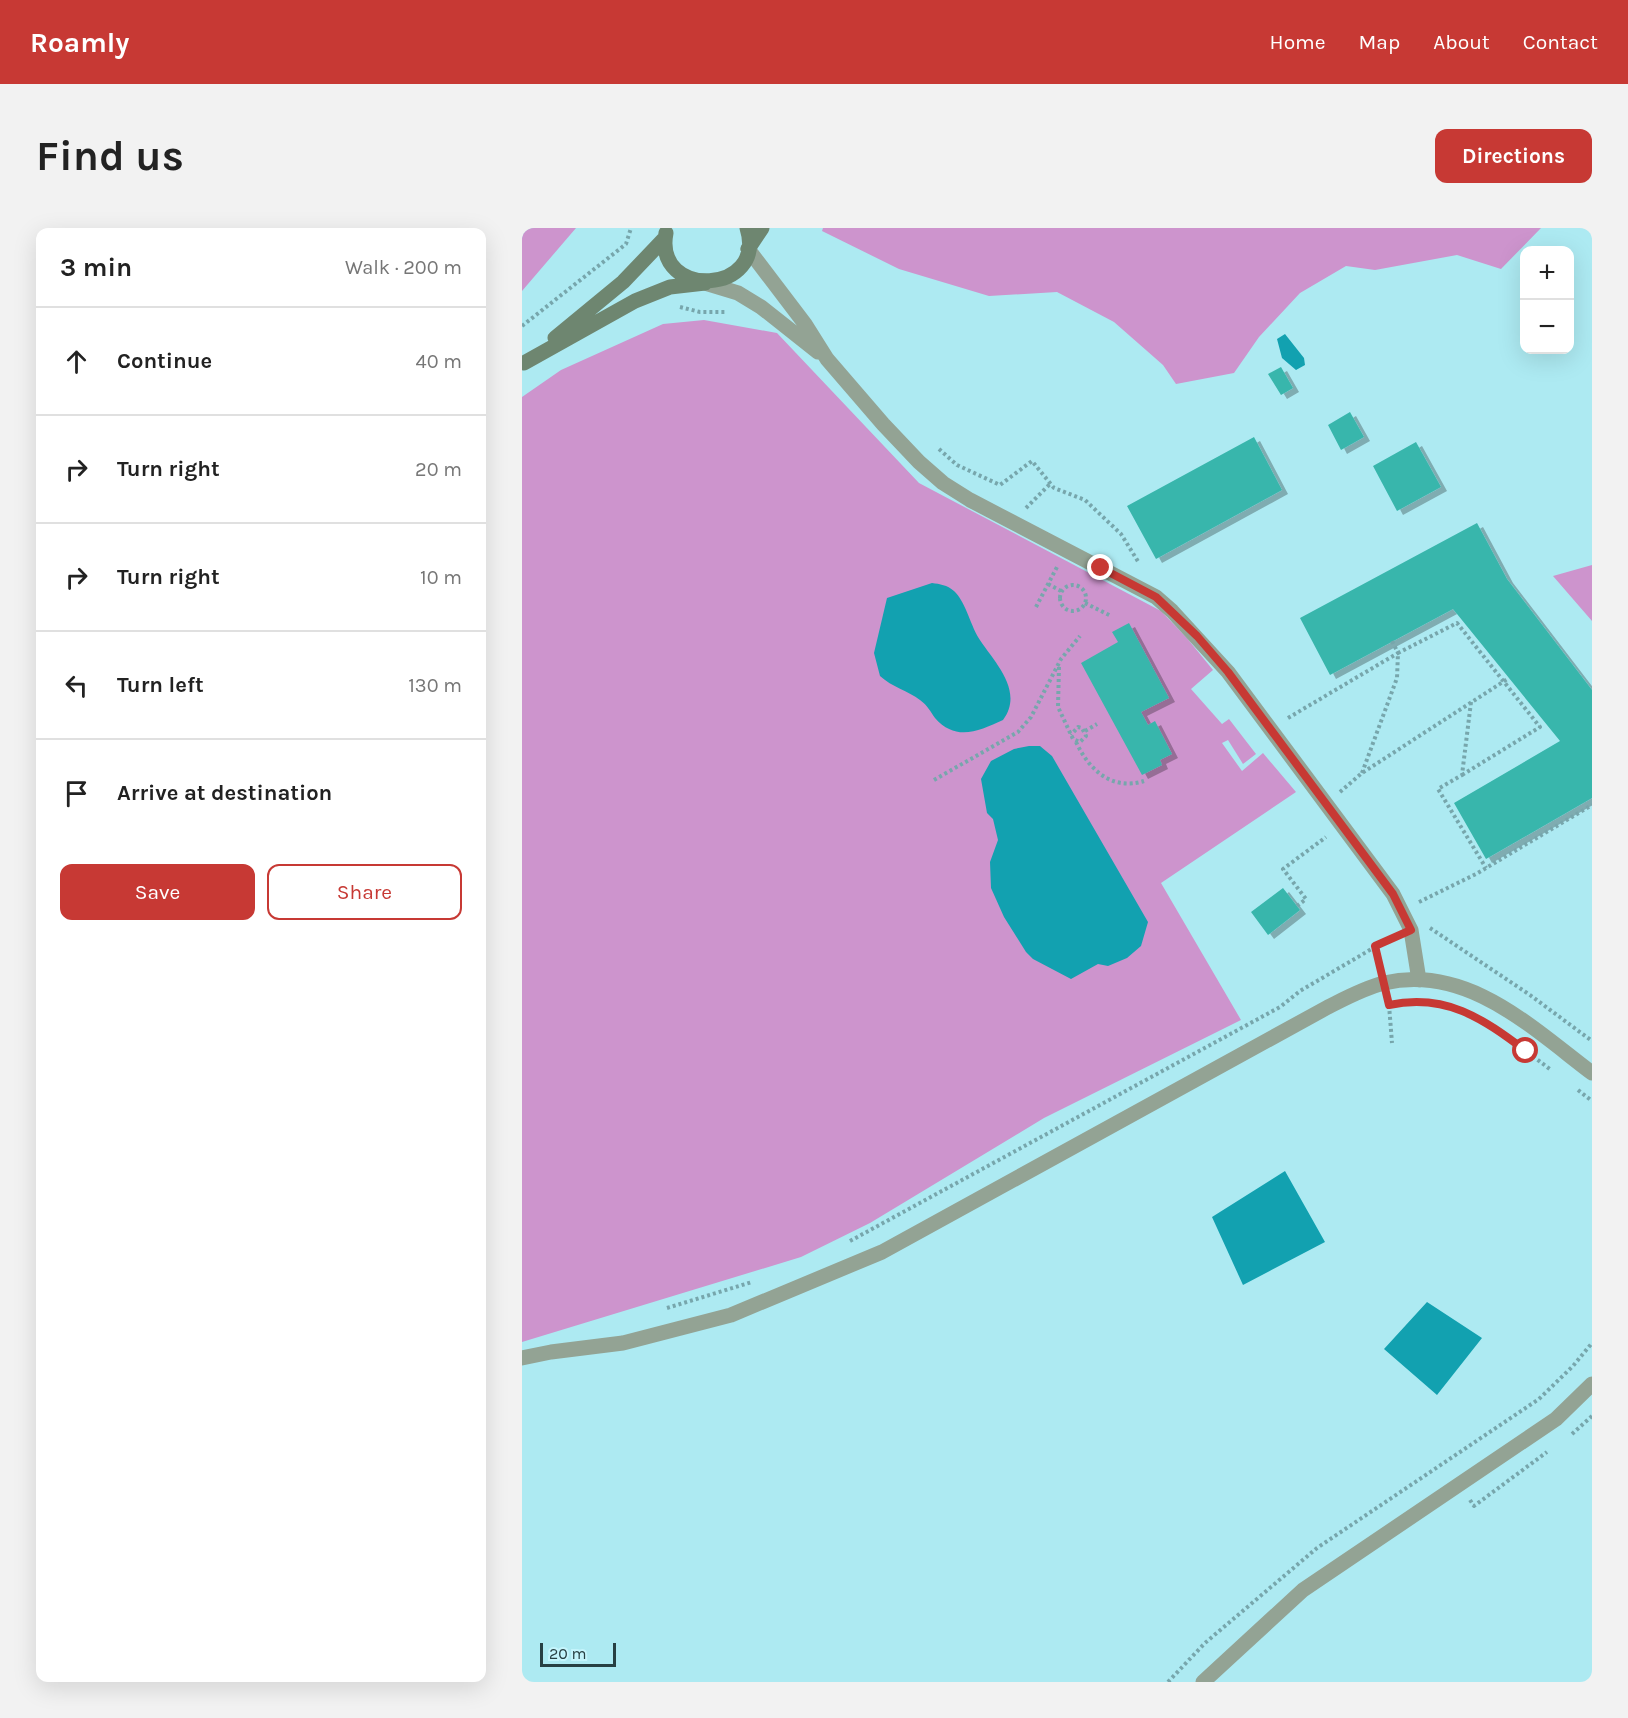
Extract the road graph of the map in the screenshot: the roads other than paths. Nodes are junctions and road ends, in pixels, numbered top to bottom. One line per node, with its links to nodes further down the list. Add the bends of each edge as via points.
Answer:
1 (747, 228): 4 (main road)
2 (762, 228): 4 (main road)
3 (666, 233): 5 (main road, via 666,251 672,263 680,273); 7 (main road, via 623,282)
4 (748, 249): 5 (main road, via 733,274); 6 (street)
5 (705, 283): 6 (street, via 738,293 761,307); 7 (main road, via 670,287 635,301)
6 (827, 359): 8 (street, via 889,430 943,483 1156,597 1172,611 1228,672 1393,894 1411,930)
7 (523, 364)
8 (1419, 980): 9 (street, via 1456,985 1483,995); 10 (street, via 1384,983 1328,1007 882,1252 731,1315 623,1343)
9 (1592, 1073)
10 (522, 1358)
11 (1592, 1384): 12 (street, via 1556,1419 1303,1590)
12 (1203, 1682)

